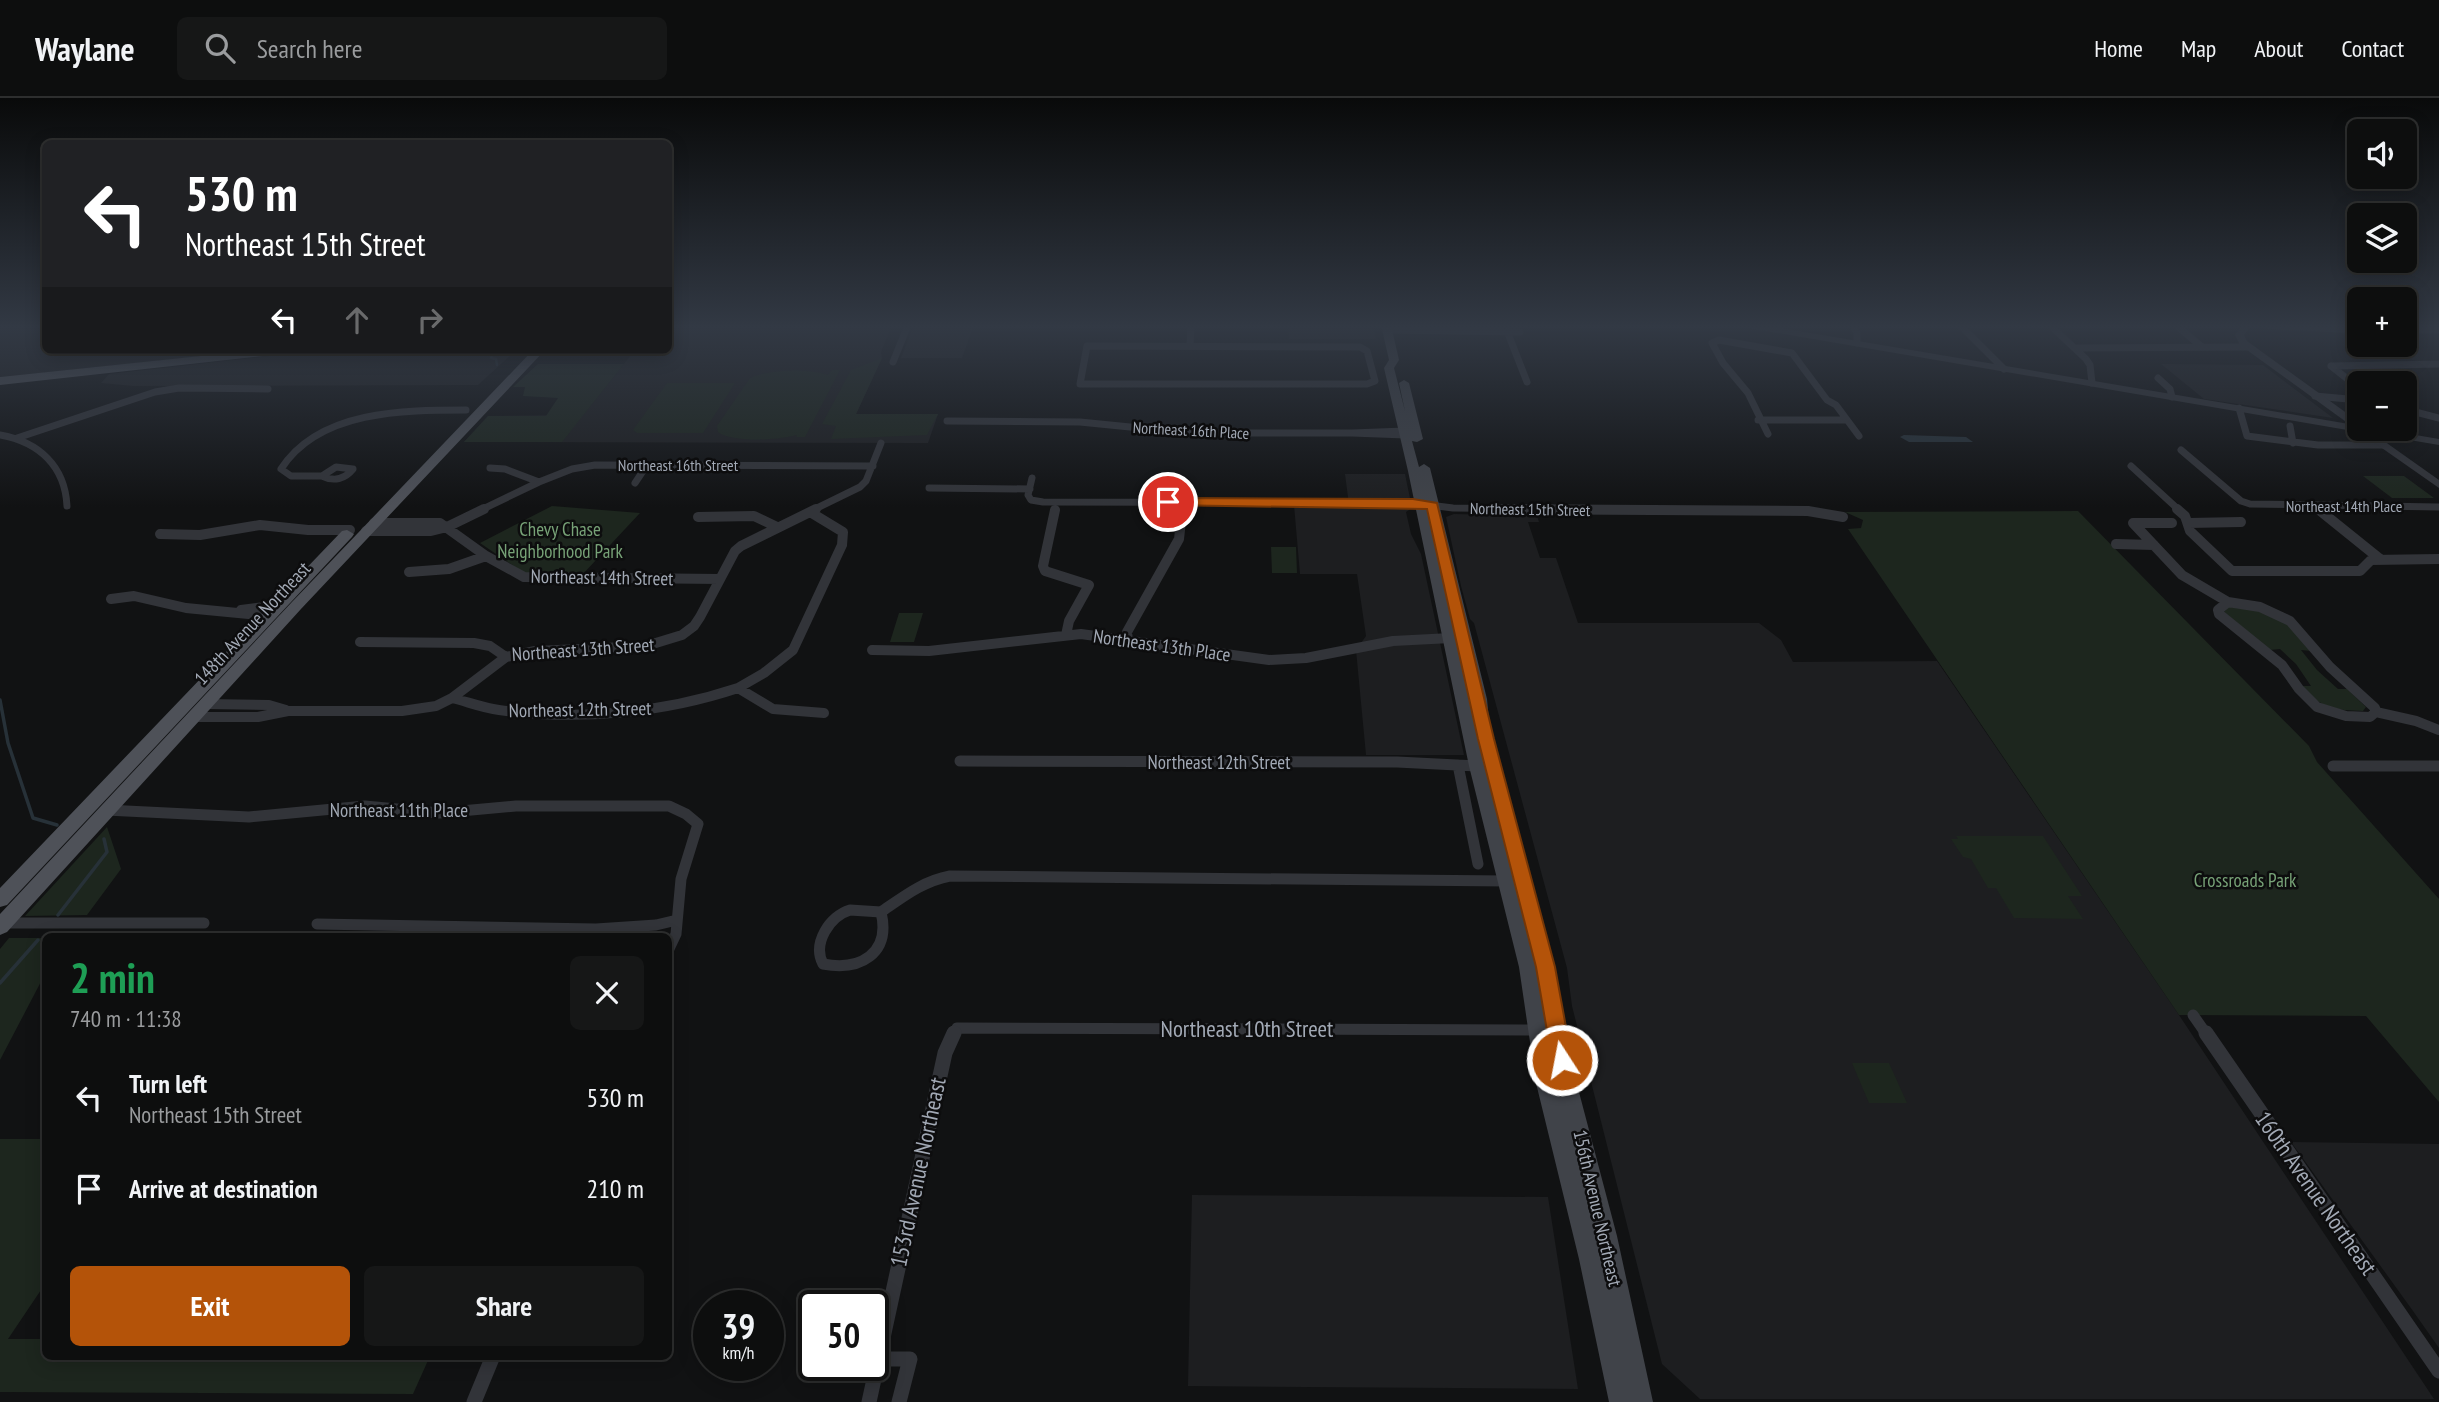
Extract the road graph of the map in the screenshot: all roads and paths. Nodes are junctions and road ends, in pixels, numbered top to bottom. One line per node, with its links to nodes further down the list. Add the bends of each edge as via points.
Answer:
1 (493, 386): 15 (main road, 148th Avenue Northeast)
2 (498, 386): 15 (main road, 148th Avenue Northeast)
3 (1393, 386): 24 (main road, 156th Avenue Northeast)
4 (1404, 386): 47 (main road, 156th Avenue Northeast)
5 (1743, 386): 19 (street)
6 (1817, 386): 20 (street)
7 (2108, 386): 12 (street)
8 (2167, 386): 12 (street)
9 (2301, 386): 11 (street)
10 (268, 389): 28 (street, via 155,392)
11 (2315, 396): 13 (street); 18 (street)
12 (2172, 397): 14 (street)
13 (2347, 399)
14 (2239, 408): 23 (street); 33 (street, via 2247,436)
15 (471, 410): 40 (street, via 405,411 357,419 312,439 281,469 291,476); 61 (main road, 148th Avenue Northeast); 61 (main road, 148th Avenue Northeast)
16 (2417, 412): 17 (street)
17 (2439, 418)
18 (2347, 419)
19 (1758, 420): 20 (street); 25 (street)
20 (1846, 420): 27 (street)
21 (947, 421): 24 (street, Northeast 16th Place, via 1080,422 1190,433)
22 (2290, 426): 33 (street)
23 (2347, 426)
24 (1405, 433): 47 (main road, 156th Avenue Northeast)
25 (1768, 434)
26 (0, 435): 28 (street)
27 (1859, 436)
28 (16, 438): 48 (street, via 58,465 66,484)
29 (2417, 438): 31 (street)
30 (2380, 441): 34 (street)
31 (2439, 442)
32 (881, 443): 37 (street)
33 (2292, 443): 34 (street)
34 (2384, 444): 44 (street)
35 (2181, 450): 49 (street, Northeast 14th Place, via 2235,497 2250,504)
36 (647, 465): 37 (street, Northeast 16th Street); 42 (street, Northeast 16th Street, via 582,467); 43 (street)
37 (873, 466): 52 (street, via 860,487)
38 (2131, 466): 58 (street)
39 (490, 468): 42 (street)
40 (322, 476)
41 (1032, 478): 46 (street)
42 (539, 482): 59 (street, Northeast 16th Street)
43 (635, 483)
44 (2439, 485)
45 (929, 488): 46 (street)
46 (1030, 489): 47 (street, Northeast 15th Street, via 1031,500 1043,502)
47 (1427, 505): 55 (street, Northeast 15th Street, via 1808,511); 75 (main road, 156th Avenue Northeast); 114 (main road, 156th Avenue Northeast, via 1545,967 1565,1077 1606,1236)
48 (67, 506)
49 (2315, 506): 50 (street, Northeast 14th Place); 66 (street)
50 (2439, 507)
51 (1055, 510): 74 (street, via 1045,571 1089,585)
52 (810, 512): 60 (street); 80 (street, Northeast 12th Street, via 843,532 842,545 793,650)
53 (1146, 512): 76 (street, via 1182,512 1180,539 1127,632)
54 (698, 517): 60 (street, via 754,516)
55 (1843, 517)
56 (2241, 522): 58 (street)
57 (2172, 523): 64 (street, via 2133,523)
58 (2189, 523): 66 (street, via 2190,531 2232,571 2360,571 2371,560)
59 (447, 527): 61 (street, via 432,531); 65 (street, Northeast 14th Street)
60 (777, 527): 69 (street, via 741,546)
61 (363, 528): 62 (street, via 308,530 260,525 200,535); 72 (main road, 148th Avenue Northeast); 72 (main road, 148th Avenue Northeast, via 302,582)
62 (160, 534)
63 (2116, 544): 64 (street)
64 (2154, 545): 71 (street, via 2194,583 2194,589)
65 (486, 556): 68 (street, via 449,569); 69 (street, Northeast 14th Street, via 524,577)
66 (2380, 559): 67 (street)
67 (2439, 559)
68 (408, 572)
69 (720, 579): 79 (street, Northeast 13th Street, via 701,617 682,635 646,646 535,651)
70 (111, 599): 73 (street, via 134,596 186,608)
71 (2225, 604): 83 (street, via 2260,607 2290,621); 83 (street, via 2219,614 2282,665 2317,707 2346,716 2370,717)
72 (282, 609): 73 (street); 73 (street); 85 (main road, 148th Avenue Northeast); 85 (main road, 148th Avenue Northeast)
73 (236, 611)
74 (1066, 635): 76 (street, Northeast 13th Place); 78 (street, Northeast 13th Place, via 929,651)
75 (1451, 638): 76 (street, Northeast 13th Place, via 1393,641 1306,658 1269,660); 89 (main road, 156th Avenue Northeast)
76 (1128, 640)
77 (360, 642): 79 (street, Northeast 13th Street, via 474,643 490,646)
78 (872, 650)
79 (506, 657): 81 (street)
80 (738, 688): 81 (street, Northeast 12th Street, via 685,705 640,711 502,711); 84 (street, via 773,709)
81 (452, 698): 82 (street, via 423,710)
82 (288, 711): 85 (street, via 258,717); 85 (street, via 269,705)
83 (2376, 712): 86 (street)
84 (824, 713)
85 (192, 715): 92 (main road, 148th Avenue Northeast); 95 (main road, 148th Avenue Northeast)
86 (2439, 730)
87 (960, 761): 88 (street, Northeast 12th Street)
88 (1458, 765): 89 (street, Northeast 12th Street); 93 (street)
89 (1477, 766): 94 (main road, 156th Avenue Northeast)
90 (2333, 766): 91 (street)
91 (2439, 766)
92 (106, 810): 97 (street, Northeast 11th Place, via 249,817 354,806 439,813 516,806 663,805 684,811 698,824 681,880); 100 (main road, 148th Avenue Northeast)
93 (1478, 864)
94 (1507, 881): 96 (street, via 950,876 934,879); 104 (main road, 156th Avenue Northeast)
95 (0, 900)
96 (881, 912): 96 (street, via 849,910 830,920 819,956 823,964 848,967 871,959 884,927)
97 (677, 920): 99 (street, via 596,929); 101 (street)
98 (204, 923): 100 (street)
99 (317, 924)
100 (2, 925)
101 (672, 942)
102 (2193, 1015): 108 (street, 160th Avenue Northeast)
103 (957, 1028): 104 (street, Northeast 10th Street); 105 (street, 153rd Avenue Northeast, via 945,1053)
104 (1538, 1030): 113 (main road, 156th Avenue Northeast, via 1546,1083)
105 (889, 1305)
106 (889, 1359): 112 (street, via 910,1359)
107 (491, 1360): 110 (street)
108 (2439, 1371)
109 (873, 1381): 111 (street, 153rd Avenue Northeast)
110 (474, 1402)
111 (869, 1402)
112 (899, 1402)
113 (1621, 1402)
114 (1641, 1402)

